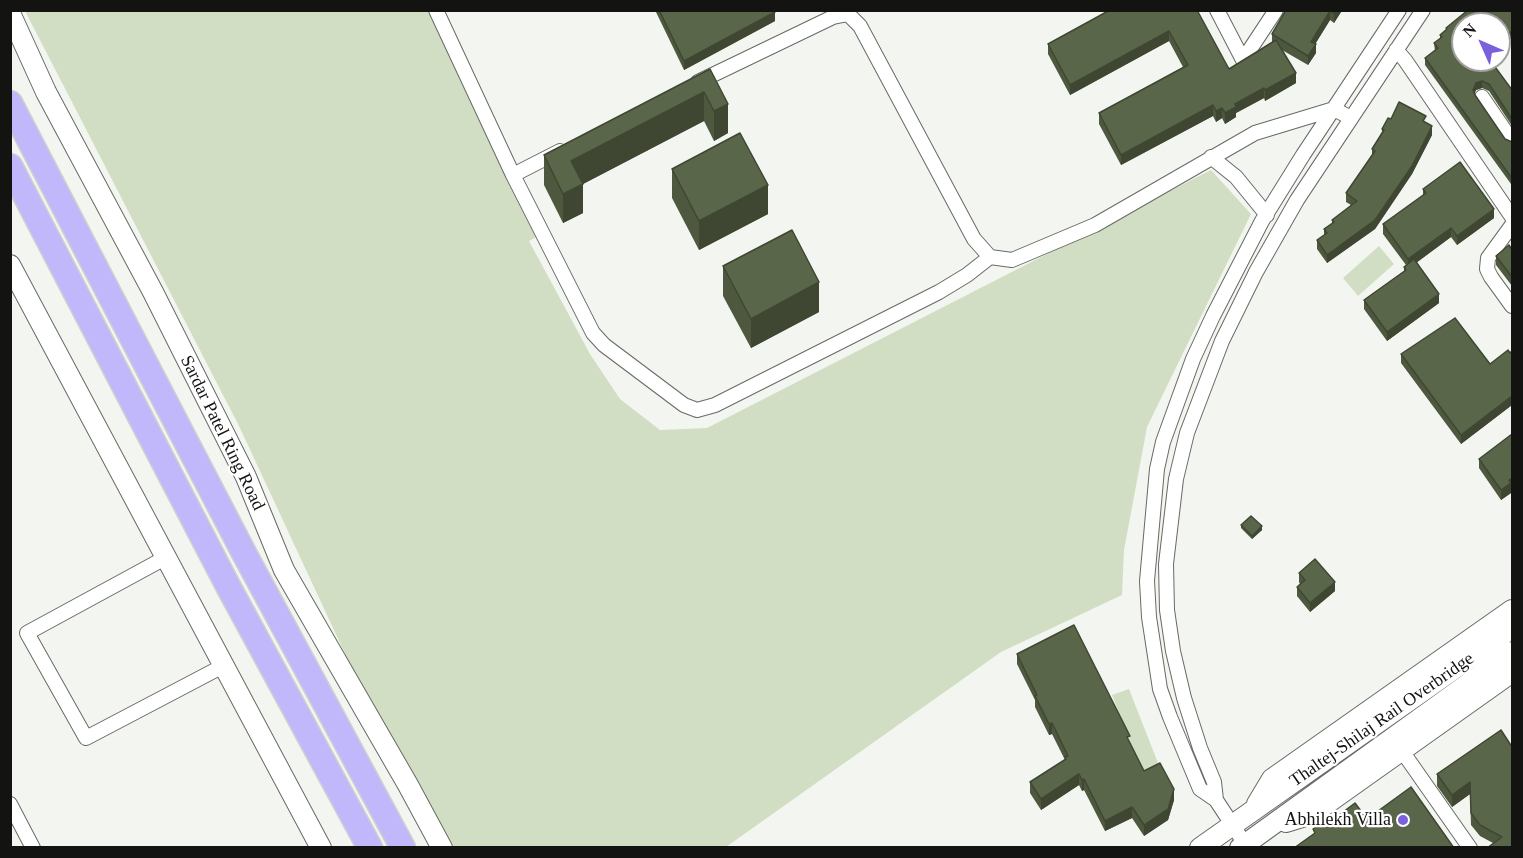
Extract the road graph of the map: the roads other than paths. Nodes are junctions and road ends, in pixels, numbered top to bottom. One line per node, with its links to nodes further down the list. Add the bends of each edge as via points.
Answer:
1 (436, 10): 17 (street)
2 (1217, 10): 3 (street, via 1243,60)
3 (1276, 10)
4 (1399, 10): 11 (street)
5 (1423, 10): 7 (street)
6 (10, 13): 41 (street, Sardar Patel Ring Road, via 46,92 246,477 284,570)
7 (1396, 50): 12 (street); 19 (street)
8 (685, 89): 21 (street, via 833,17 848,14 860,26 974,239)
9 (1482, 97): 13 (street)
10 (10, 104): 40 (highway, Sardar Patel Ring Road)
11 (1334, 109): 12 (street); 15 (street, via 1255,133); 18 (street)
12 (1351, 118): 31 (street, via 1297,200 1238,306 1201,393 1176,478 1166,564 1167,610 1184,698 1214,782)
13 (1512, 141)
14 (578, 142): 17 (street)
15 (1211, 157): 18 (street, via 1236,177); 21 (street, via 1095,225 1012,260)
16 (10, 166): 39 (highway, via 228,586)
17 (513, 175): 21 (street, via 593,333 667,394 697,410 715,405 939,292)
18 (1267, 214): 31 (street, via 1193,359 1163,442 1154,497 1148,581 1158,679 1200,789)
19 (1512, 217)
20 (1512, 225): 23 (street, via 1488,258 1487,269)
21 (990, 257)
22 (10, 265): 24 (street)
23 (1512, 306)
24 (165, 558): 28 (street); 28 (street, via 27,633 33,644 86,738)
25 (1512, 610): 33 (street, via 1272,779)
26 (1512, 628): 33 (street, Thaltej-Shilaj Rail Overbridge)
27 (1512, 652): 35 (street, Thaltej-Shilaj Rail Overbridge)
28 (225, 665): 38 (street)
29 (1512, 672): 30 (street)
30 (1402, 751): 35 (street, via 1312,813); 43 (street)
31 (1216, 800): 34 (street)
32 (10, 804): 37 (street)
33 (1252, 811): 34 (street, Thaltej-Shilaj Rail Overbridge)
34 (1232, 825): 36 (street); 42 (street, Thaltej-Shilaj Rail Overbridge)
35 (1266, 829): 36 (street, Thaltej-Shilaj Rail Overbridge)
36 (1243, 846)
37 (33, 848)
38 (321, 848)
39 (370, 848)
40 (403, 848)
41 (442, 848)
42 (1200, 848)
43 (1470, 848)

